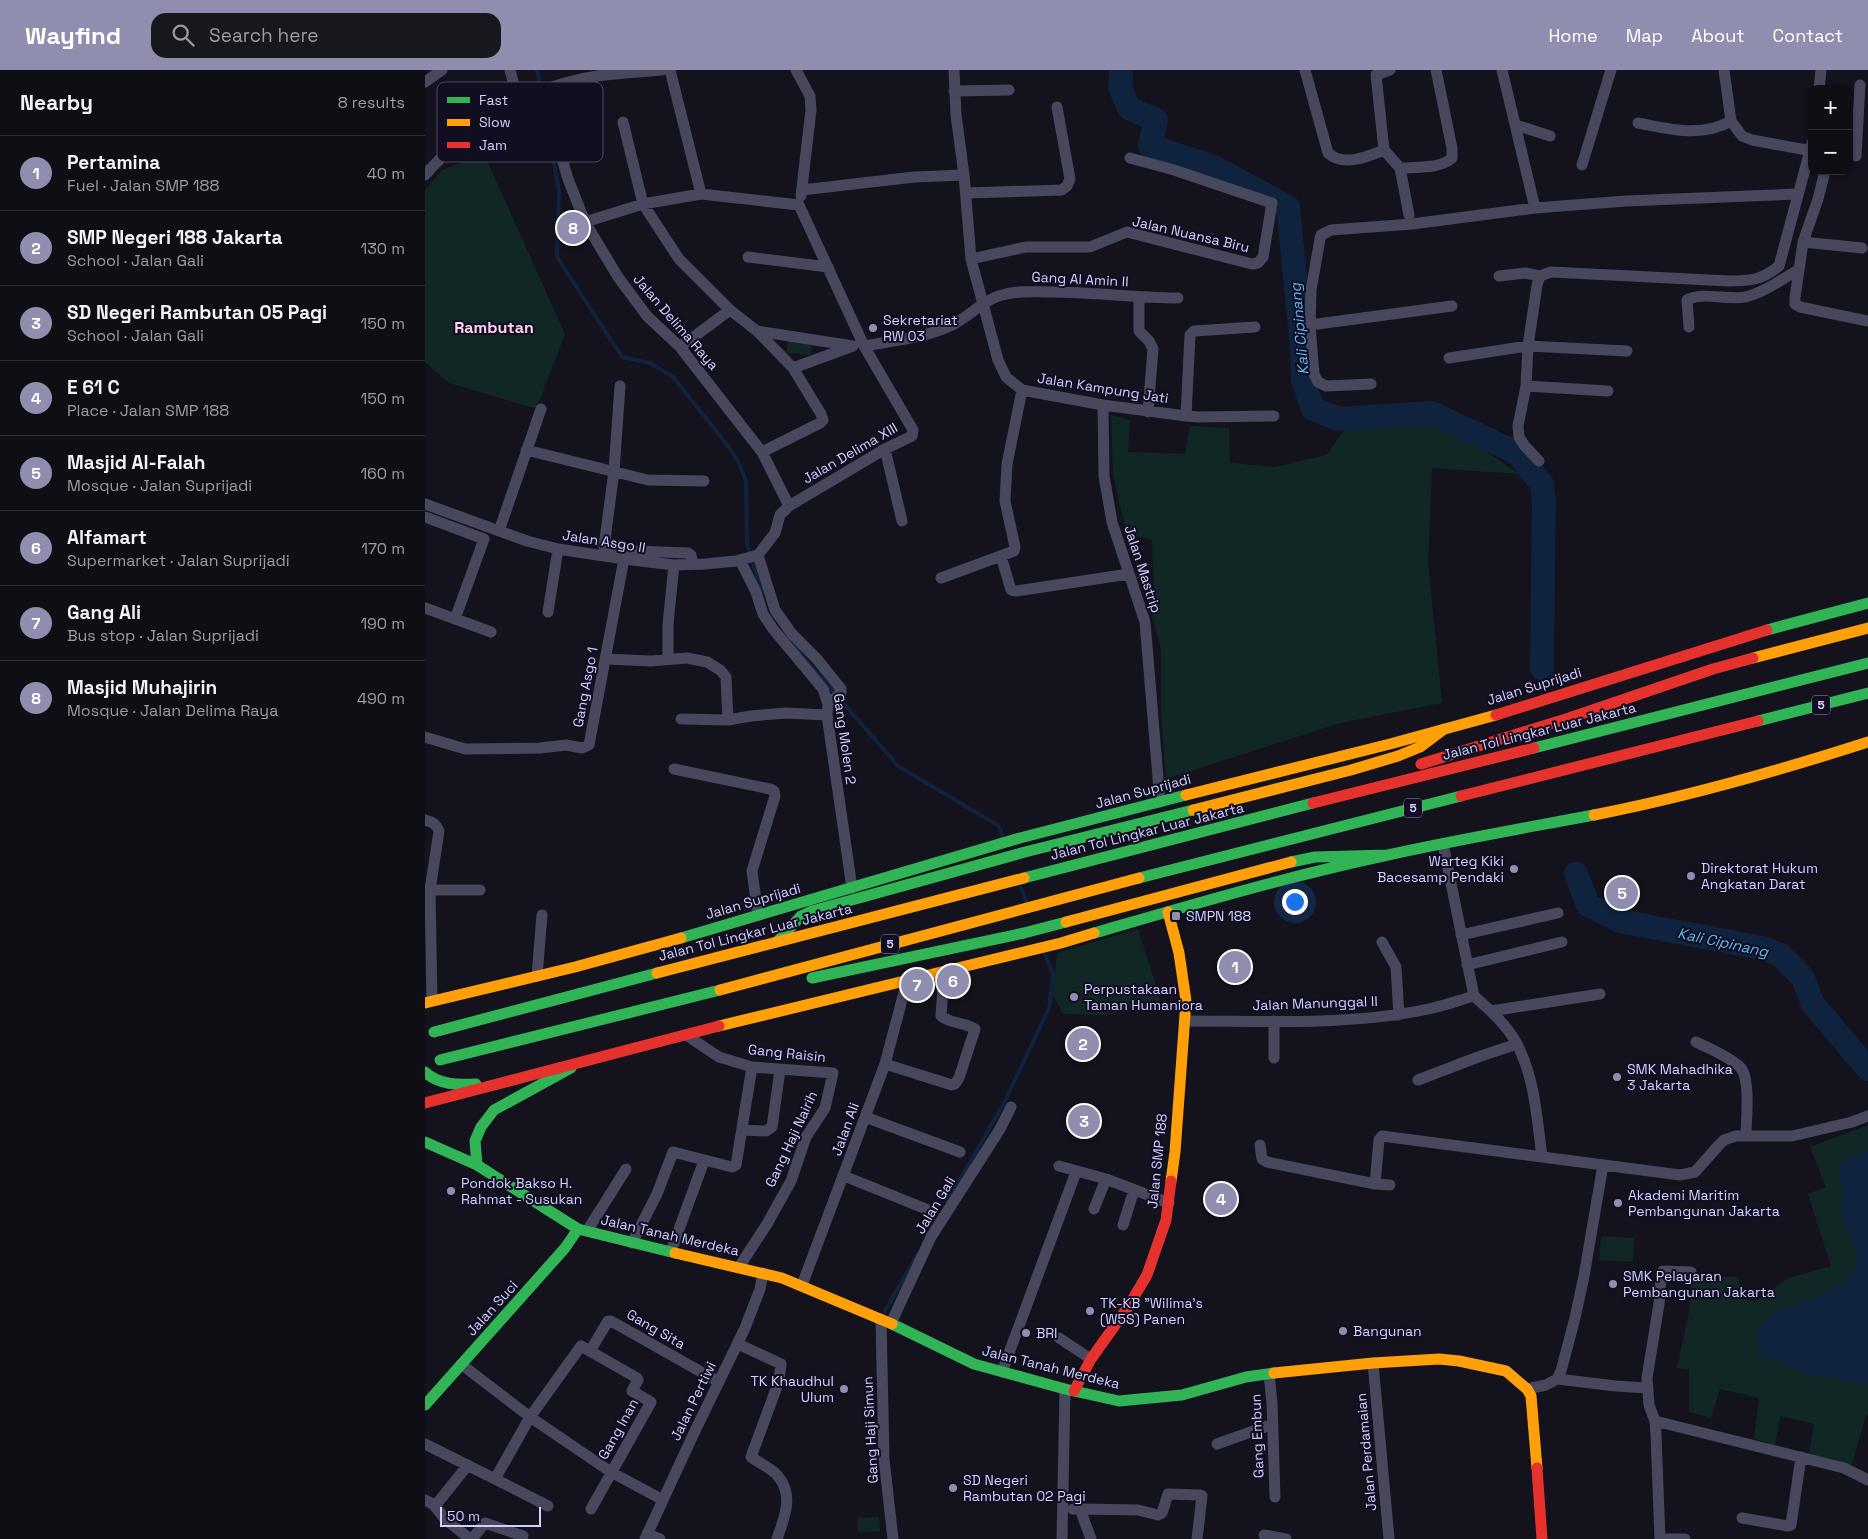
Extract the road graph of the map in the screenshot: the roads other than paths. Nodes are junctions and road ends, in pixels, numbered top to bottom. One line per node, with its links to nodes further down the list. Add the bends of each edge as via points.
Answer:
1 (442, 70): 14 (street)
2 (510, 70): 15 (street)
3 (661, 70): 16 (street, via 597,76)
4 (670, 70): 43 (street)
5 (796, 70): 41 (street, via 810,96 811,110)
6 (954, 70): 20 (street, Jalan Kampung Jati)
7 (1305, 70): 29 (street, via 1328,152 1346,160)
8 (1390, 70): 29 (street, via 1376,75)
9 (1436, 70): 37 (street, via 1453,158 1428,167)
10 (1502, 70): 25 (street)
11 (1611, 70): 36 (street)
12 (1725, 70): 22 (street)
13 (1821, 70): 17 (street)
14 (425, 82)
15 (514, 82)
16 (571, 82)
17 (1819, 85)
18 (1860, 85): 27 (street)
19 (1009, 90): 20 (street)
20 (954, 91): 39 (street, Jalan Kampung Jati)
21 (1057, 107): 42 (street, via 1070,179 1067,186 1062,190)
22 (1731, 121): 24 (street, via 1713,129 1684,132); 28 (street, via 1742,136 1753,140)
23 (623, 122): 45 (street)
24 (1639, 122)
25 (1515, 125): 26 (street); 47 (street)
26 (1550, 136)
27 (1853, 147)
28 (1808, 148)
29 (1384, 150): 37 (street)
30 (1853, 156): 31 (street)
31 (1868, 157)
32 (1130, 158): 53 (street, Jalan Nuansa Biru, via 1272,203 1263,257 1252,264 1127,232 1090,247 1026,247)
33 (1808, 158): 44 (street)
34 (437, 162): 38 (street)
35 (563, 162): 49 (street, Jalan Delima Raya)
36 (1582, 165)
37 (1400, 168): 48 (street)
38 (425, 174)
39 (964, 175): 41 (street, via 914,177); 42 (street, Jalan Kampung Jati)
40 (1824, 175): 50 (street)
41 (802, 190): 46 (street)
42 (966, 193): 53 (street, Jalan Kampung Jati)
43 (701, 194): 45 (street); 46 (street)
44 (1797, 194): 47 (street); 57 (street, via 1779,266 1755,280 1551,272)
45 (643, 204): 49 (street); 62 (street, via 679,259)
46 (799, 205): 54 (street)
47 (1535, 208): 64 (street, via 1413,224 1331,230 1321,235 1311,290)
48 (1409, 215)
49 (585, 222): 70 (street, Jalan Delima Raya, via 617,276 641,308)
50 (1803, 242): 51 (street); 55 (street)
51 (1862, 248)
52 (748, 257): 54 (street)
53 (971, 259): 60 (street, Jalan Kampung Jati)
54 (828, 267): 68 (street)
55 (1798, 270): 63 (street, via 1795,304); 65 (street, via 1745,297 1690,298 1687,300)
56 (1499, 276): 57 (street, via 1525,273)
57 (1540, 276): 69 (street)
58 (1139, 298): 59 (street, Gang Al Amin II); 60 (street, Gang Al Amin II, via 1073,292 1024,292 1003,294); 81 (street, via 1139,331 1153,349)
59 (1178, 298)
60 (983, 305): 68 (street, Gang Al Amin II, via 948,327); 77 (street, Jalan Kampung Jati, via 997,360 1006,377)
61 (1453, 306): 64 (street)
62 (730, 310): 67 (street); 70 (street)
63 (1868, 321)
64 (1310, 325): 74 (street, via 1314,374 1318,382 1326,386)
65 (1689, 326)
66 (1255, 327): 82 (street, via 1194,332 1191,336)
67 (757, 331): 68 (street); 73 (street)
68 (860, 345): 73 (street); 84 (street, Jalan Delima XIII, via 913,430 912,436)
69 (1528, 346): 71 (street); 72 (street); 76 (street)
70 (680, 347): 86 (street, Jalan Delima Raya)
71 (1627, 351)
72 (1449, 358)
73 (793, 368): 86 (street, via 823,420)
74 (1371, 384)
75 (620, 386): 88 (street)
76 (1526, 386): 78 (street); 87 (street, via 1519,437)
77 (1022, 390): 79 (street, Jalan Kampung Jati); 96 (street, via 1007,464 1005,502 1015,549)
78 (1608, 391)
79 (1103, 405): 81 (street, Jalan Kampung Jati); 101 (street, Jalan Mastrip, via 1104,476 1112,522)
80 (541, 410): 85 (street)
81 (1148, 412): 82 (street, Jalan Kampung Jati)
82 (1186, 416): 83 (street, Jalan Kampung Jati)
83 (1274, 416)
84 (885, 449): 91 (street, Jalan Delima XIII); 93 (street)
85 (526, 450): 88 (street); 94 (street)
86 (762, 452): 91 (street, Jalan Delima Raya)
87 (1539, 461)
88 (614, 471): 89 (street, via 648,480); 99 (street, via 604,547 607,550 688,553)
89 (704, 481)
90 (425, 504): 94 (street, Jalan Asgo II)
91 (789, 506): 97 (street, via 781,515 775,534)
92 (425, 517): 106 (street, via 484,539)
93 (902, 521)
94 (499, 531): 95 (street, Jalan Asgo II)
95 (558, 549): 98 (street, Jalan Asgo II); 105 (street)
96 (1001, 556): 101 (street, via 1011,590 1016,591); 102 (street)
97 (749, 557): 100 (street, Jalan Asgo II); 114 (street, Gang Molen 2, via 763,614 823,689); 114 (street, via 775,610 841,689)
98 (624, 559): 100 (street, Jalan Asgo II); 110 (street, Gang Asgo 1)
99 (691, 560)
100 (674, 565): 109 (street)
101 (1129, 574): 122 (street, Jalan Mastrip, via 1145,622)
102 (941, 578)
103 (1868, 603): 118 (main road, Jalan Suprijadi)
104 (425, 608): 106 (street)
105 (548, 612)
106 (455, 619): 108 (street)
107 (1868, 628): 123 (main road, via 1713,669 1398,771)
108 (491, 632)
109 (668, 659): 110 (street); 117 (street, via 707,662 720,670 726,677)
110 (606, 660): 119 (street, Gang Asgo 1, via 589,746 465,749)
111 (1868, 664): 123 (main road, Jalan Tol Lingkar Luar Jakarta / 5)
112 (1868, 693): 115 (main road, 5)
113 (1868, 705): 115 (main road)
114 (828, 706): 117 (street); 127 (street, Gang Molen 2)
115 (1775, 717): 141 (main road, 5, via 1051,900)
116 (681, 719): 117 (street)
117 (728, 720)
118 (1444, 729): 122 (main road, Jalan Suprijadi); 135 (main road, via 1420,747 1389,759 993,860 812,911 801,916)
119 (425, 737)
120 (1868, 742): 125 (main road, via 1650,804)
121 (674, 769): 133 (street, via 775,791 752,871)
122 (1160, 802): 127 (main road, Jalan Suprijadi, via 992,846)
123 (1318, 802): 135 (main road, Jalan Tol Lingkar Luar Jakarta / 5)
124 (425, 820): 128 (street, via 437,826 439,832)
125 (1443, 844): 126 (main road); 134 (street)
126 (1388, 855): 130 (main road); 141 (main road, via 1315,857 1024,933 800,980)
127 (852, 888): 133 (main road, Jalan Suprijadi)
128 (427, 890): 129 (street); 145 (street)
129 (481, 890)
130 (1168, 912): 139 (main road); 149 (main road, Jalan SMP 188, via 1179,953)
131 (1558, 913): 134 (street)
132 (541, 915): 140 (street)
133 (758, 915): 140 (main road, Jalan Suprijadi)
134 (1461, 935): 138 (street)
135 (777, 942): 151 (main road, Jalan Tol Lingkar Luar Jakarta / 5)
136 (1382, 942): 148 (street, via 1396,967)
137 (1563, 942): 138 (street)
138 (1467, 965): 144 (street)
139 (944, 972): 142 (main road); 158 (street, via 941,1016 975,1030 959,1078 952,1085)
140 (537, 976): 145 (main road, Jalan Suprijadi)
141 (763, 979): 156 (main road, 5)
142 (907, 981): 152 (main road); 158 (street, Jalan Ali)
143 (1601, 994): 146 (street)
144 (1473, 996): 146 (street); 148 (street, Jalan Manunggal II)
145 (430, 1002): 147 (main road)
146 (1491, 1011): 154 (street)
147 (425, 1013)
148 (1399, 1015): 150 (street, Jalan Manunggal II, via 1337,1021)
149 (1186, 1020): 150 (street, Jalan Manunggal II); 186 (main road, Jalan SMP 188)
150 (1274, 1021): 155 (street)
151 (434, 1032)
152 (686, 1035): 157 (main road); 159 (street, Gang Raisin, via 719,1057)
153 (1696, 1042): 170 (street, via 1727,1058 1743,1073 1746,1082)
154 (1517, 1044): 163 (street); 174 (street, via 1535,1098)
155 (1274, 1058)
156 (440, 1060)
157 (582, 1061): 164 (main road); 176 (main road, via 494,1110 475,1141)
158 (885, 1064): 168 (street, Jalan Ali)
159 (752, 1067): 160 (street, Gang Raisin); 169 (street)
160 (780, 1070): 162 (street, Gang Raisin); 169 (street, via 772,1127 766,1131)
161 (425, 1072): 164 (main road, via 443,1081 463,1085)
162 (833, 1072): 193 (street, Gang Haji Nairih, via 825,1108 806,1137 791,1181)
163 (1418, 1080)
164 (499, 1084): 165 (main road)
165 (425, 1103)
166 (1011, 1107): 197 (street, Jalan Gali, via 931,1237)
167 (1868, 1116): 170 (street, via 1792,1136)
168 (865, 1117): 173 (street); 181 (street, Jalan Ali)
169 (742, 1130): 175 (street, via 736,1165)
170 (1746, 1136): 177 (street, via 1724,1140 1695,1172 1680,1175)
171 (425, 1142): 176 (main road, Jalan Tanah Merdeka)
172 (1261, 1145): 183 (street, via 1262,1159 1267,1162)
173 (960, 1152)
174 (1542, 1157): 177 (street); 183 (street, via 1382,1136)
175 (705, 1161): 191 (street, via 673,1152 657,1194); 192 (street)
176 (477, 1165): 190 (main road, Jalan Tanah Merdeka)
177 (1603, 1165): 206 (street, via 1575,1318)
178 (1059, 1166): 180 (street)
179 (626, 1169): 190 (street)
180 (1076, 1172): 182 (street); 204 (street)
181 (844, 1176): 187 (street); 196 (street, Jalan Ali)
182 (1106, 1179): 185 (street); 188 (street)
183 (1375, 1184): 184 (street)
184 (1390, 1185)
185 (1134, 1190): 186 (street); 189 (street)
186 (1169, 1203): 201 (main road, Jalan SMP 188, via 1147,1275)
187 (926, 1209)
188 (1094, 1209)
189 (1123, 1225)
190 (583, 1230): 191 (main road, Jalan Tanah Merdeka); 203 (main road, Jalan Suci)
191 (632, 1243): 192 (main road, Jalan Tanah Merdeka)
192 (671, 1251): 193 (main road, Jalan Tanah Merdeka)
193 (739, 1267): 195 (main road, Jalan Tanah Merdeka)
194 (1691, 1272): 209 (street, via 1663,1271 1661,1275)
195 (763, 1273): 196 (main road, Jalan Tanah Merdeka); 199 (street, Jalan Pertiwi, via 757,1299)
196 (802, 1285): 197 (main road, Jalan Tanah Merdeka)
197 (886, 1321): 204 (main road, Jalan Tanah Merdeka, via 974,1364); 236 (street, Gang Haji Simun, via 884,1459)
198 (1059, 1338): 201 (street)
199 (738, 1344): 207 (street, Jalan Pertiwi); 235 (street, via 781,1364 779,1381 751,1457 778,1476 787,1495 788,1502)
200 (590, 1351): 207 (street, Gang Sita, via 611,1321); 212 (street, via 580,1347); 219 (street, Gang Inan, via 637,1378 632,1391 651,1402)
201 (1091, 1359): 210 (main road, Jalan SMP 188)
202 (1373, 1363): 205 (main road, Jalan Tanah Merdeka); 208 (main road, Jalan Tanah Merdeka, via 1459,1361 1506,1371); 241 (street, Jalan Perdamaian)
203 (461, 1364): 211 (main road, Jalan Suci); 212 (street)
204 (1002, 1372): 210 (main road, Jalan Tanah Merdeka)
205 (1269, 1374): 210 (main road, Jalan Tanah Merdeka, via 1182,1395 1119,1401); 214 (street, Gang Embun)
206 (1557, 1379): 208 (street, via 1546,1385); 209 (street)
207 (719, 1382): 223 (street, Jalan Pertiwi)
208 (1527, 1388): 242 (main road, via 1531,1396)
209 (1647, 1388): 213 (street)
210 (1069, 1390): 227 (street)
211 (425, 1405)
212 (530, 1417): 219 (street); 220 (street)
213 (1655, 1421): 217 (street); 243 (street)
214 (1273, 1424): 216 (street); 222 (street, Gang Embun)
215 (425, 1444): 218 (street)
216 (1217, 1444)
217 (1801, 1457): 221 (street, via 1844,1468); 229 (street, via 1791,1525)
218 (468, 1465): 220 (street); 224 (street)
219 (611, 1472): 223 (street); 226 (street)
220 (495, 1479): 225 (street)
221 (1868, 1480)
222 (1275, 1497)
223 (663, 1500): 232 (street, Jalan Pertiwi)
224 (430, 1503): 233 (street)
225 (547, 1506)
226 (591, 1509)
227 (1063, 1509): 228 (street); 237 (street)
228 (1080, 1509): 238 (street); 239 (street, via 1130,1510 1158,1515 1168,1494 1202,1496)
229 (1742, 1518)
230 (1264, 1535): 240 (street)
231 (523, 1536): 233 (street, via 485,1523)
232 (646, 1537): 234 (street)
233 (471, 1539)
234 (660, 1539)
235 (777, 1539)
236 (893, 1539)
237 (1062, 1539)
238 (1091, 1539)
239 (1197, 1539)
240 (1286, 1539)
241 (1389, 1539)
242 (1542, 1539)
243 (1660, 1539): 244 (street)
244 (1685, 1539)

